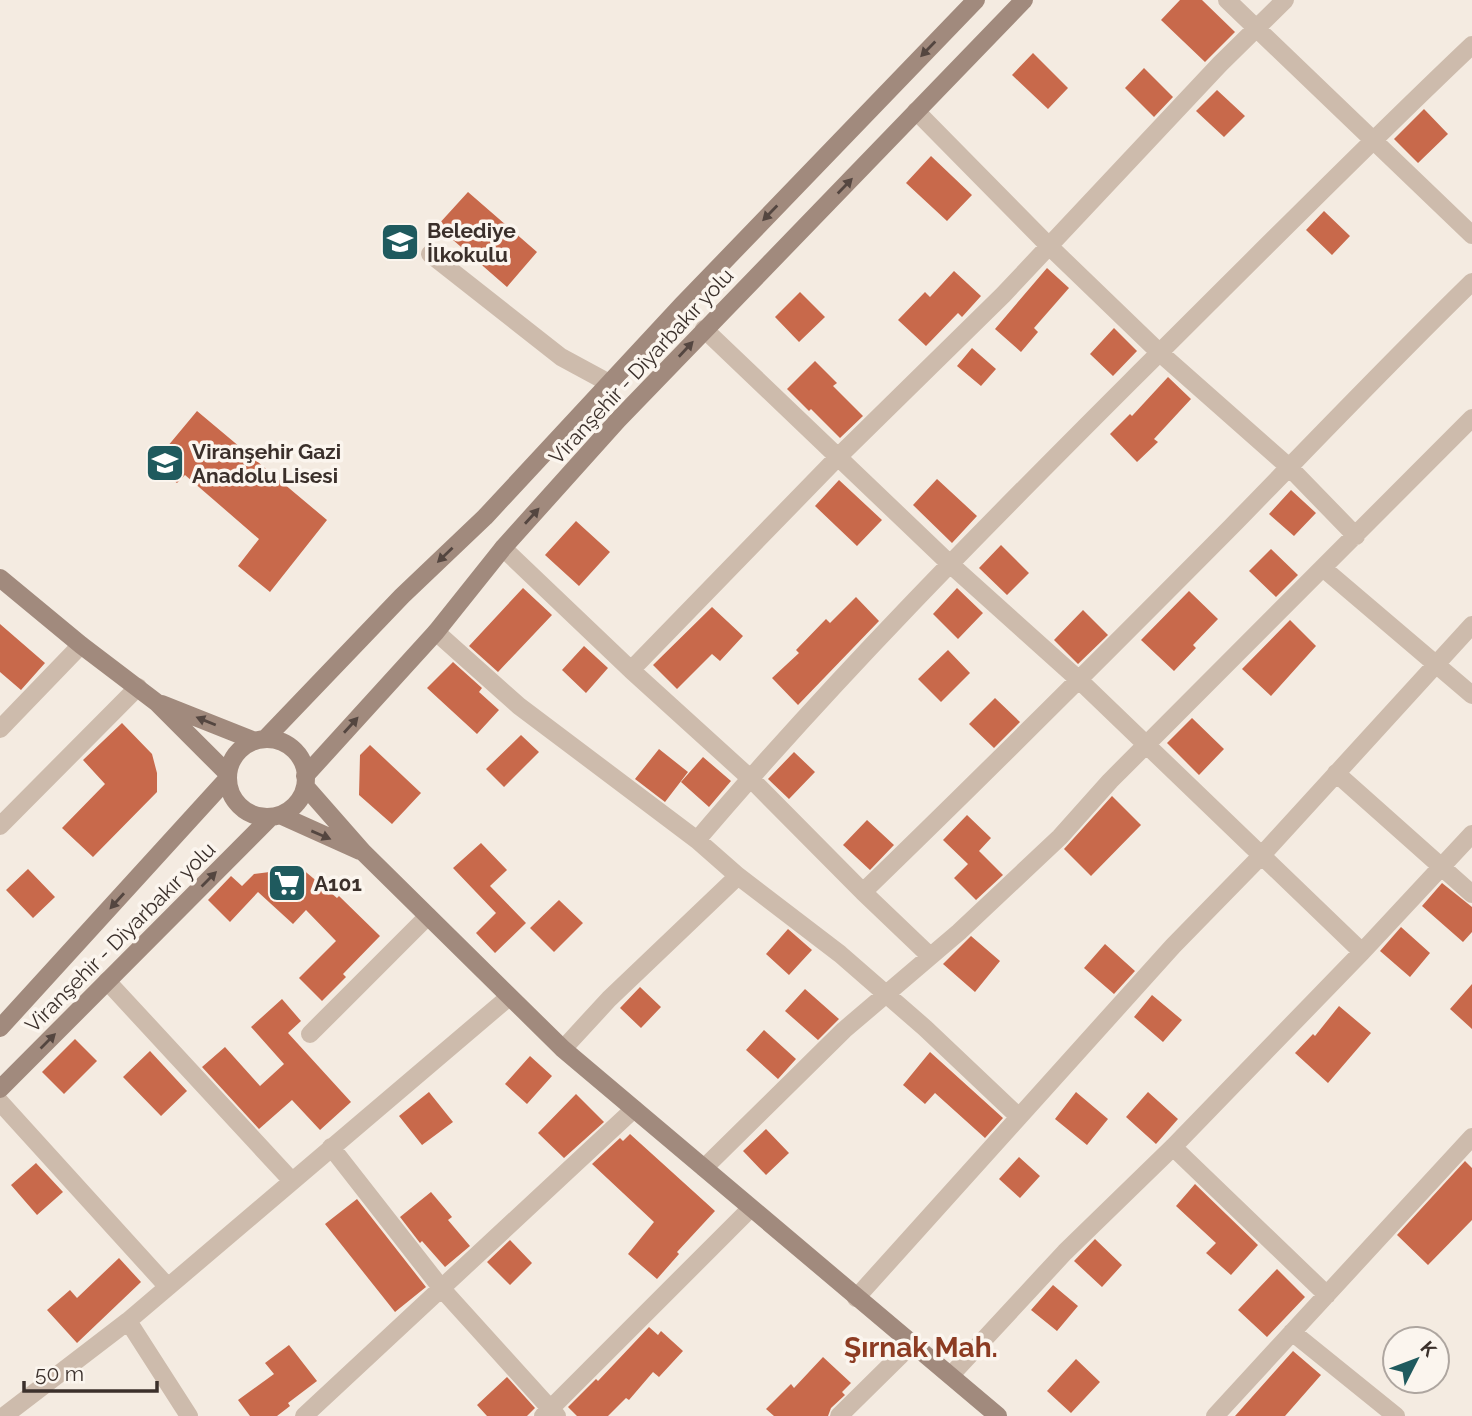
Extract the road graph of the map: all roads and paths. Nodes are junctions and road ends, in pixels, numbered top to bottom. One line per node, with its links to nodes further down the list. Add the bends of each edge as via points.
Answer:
1 (976, 0): 15 (main road, Viranşehir - Diyarbakır yolu, one-way to 15)
2 (1024, 0): 7 (main road, Viranşehir - Diyarbakır yolu)
3 (1227, 0): 5 (street)
4 (1285, 0): 5 (street)
5 (1255, 29): 8 (street); 10 (street)
6 (1472, 45): 8 (street)
7 (916, 111): 10 (street); 13 (main road, Viranşehir - Diyarbakır yolu, one-way to 7)
8 (1373, 141): 9 (street); 14 (street)
9 (1472, 235)
10 (1049, 246): 14 (street); 17 (street)
11 (430, 254): 15 (street, via 561,358)
12 (1472, 282): 18 (street)
13 (704, 329): 17 (street); 20 (main road, Viranşehir - Diyarbakır yolu, one-way to 13)
14 (1160, 353): 18 (street); 21 (street)
15 (609, 383): 34 (main road, Viranşehir - Diyarbakır yolu, one-way to 34, via 485,517)
16 (1469, 427): 19 (street)
17 (838, 457): 21 (street); 28 (street)
18 (1289, 467): 19 (street); 29 (street)
19 (1356, 536): 22 (street)
20 (503, 548): 25 (main road, Viranşehir - Diyarbakır yolu); 28 (street)
21 (950, 564): 29 (street); 38 (street)
22 (1324, 569): 27 (street); 35 (street)
23 (3, 585): 26 (main road)
24 (1472, 625): 27 (street)
25 (436, 632): 39 (main road, Viranşehir - Diyarbakır yolu, one-way to 25); 43 (street, via 519,706)
26 (81, 645): 30 (main road); 33 (street)
27 (1435, 665): 31 (street); 36 (street)
28 (631, 670): 38 (street)
29 (1078, 679): 35 (street); 48 (street)
30 (138, 687): 32 (main road); 41 (street)
31 (1472, 695)
32 (156, 702): 34 (main road, one-way to 32); 37 (main road)
33 (0, 729)
34 (260, 740): 37 (main road, via 237,753); 39 (main road, via 288,745 303,764)
35 (1147, 745): 45 (street); 52 (street, via 1060,837)
36 (1336, 773): 45 (street); 46 (street)
37 (228, 776): 40 (main road, via 241,807 260,816); 56 (main road, Viranşehir - Diyarbakır yolu, one-way to 56)
38 (750, 778): 43 (street); 48 (street)
39 (305, 781): 40 (main road, via 296,804); 44 (main road)
40 (276, 816): 44 (main road, one-way to 44); 53 (main road, Viranşehir - Diyarbakır yolu, one-way to 40)
41 (0, 826)
42 (1472, 834): 46 (street)
43 (697, 840): 47 (street)
44 (363, 852): 50 (main road)
45 (1261, 856): 51 (street); 62 (street)
46 (1441, 868): 49 (street); 51 (street)
47 (738, 876): 54 (street); 58 (street)
48 (863, 892): 52 (street)
49 (1472, 894)
50 (428, 916): 55 (main road); 57 (street)
51 (1362, 952): 65 (street)
52 (930, 956): 54 (street)
53 (107, 981): 59 (main road, Viranşehir - Diyarbakır yolu, one-way to 53); 67 (street)
54 (886, 993): 62 (street); 66 (street)
55 (509, 997): 58 (main road); 64 (street)
56 (0, 1028)
57 (310, 1034)
58 (563, 1049): 61 (main road)
59 (0, 1089)
60 (0, 1102): 69 (street)
61 (634, 1109): 66 (main road); 70 (street)
62 (1019, 1117): 72 (street)
63 (1472, 1137): 71 (street)
64 (331, 1147): 67 (street); 70 (street)
65 (1173, 1147): 71 (street); 76 (street, via 1065,1252)
66 (704, 1168): 68 (main road)
67 (292, 1181): 69 (street)
68 (750, 1209): 72 (main road); 78 (street)
69 (167, 1286): 73 (street)
70 (442, 1289): 78 (street); 80 (street)
71 (1327, 1295): 74 (street)
72 (856, 1297): 75 (main road)
73 (128, 1321): 77 (street); 79 (street)
74 (1292, 1332): 83 (street); 84 (street)
75 (912, 1344): 76 (main road); 81 (street)
76 (951, 1375): 82 (main road)
77 (7, 1410)
78 (550, 1414)
79 (189, 1416)
80 (304, 1416)
81 (839, 1416)
82 (998, 1416)
83 (1215, 1416)
84 (1396, 1416)

